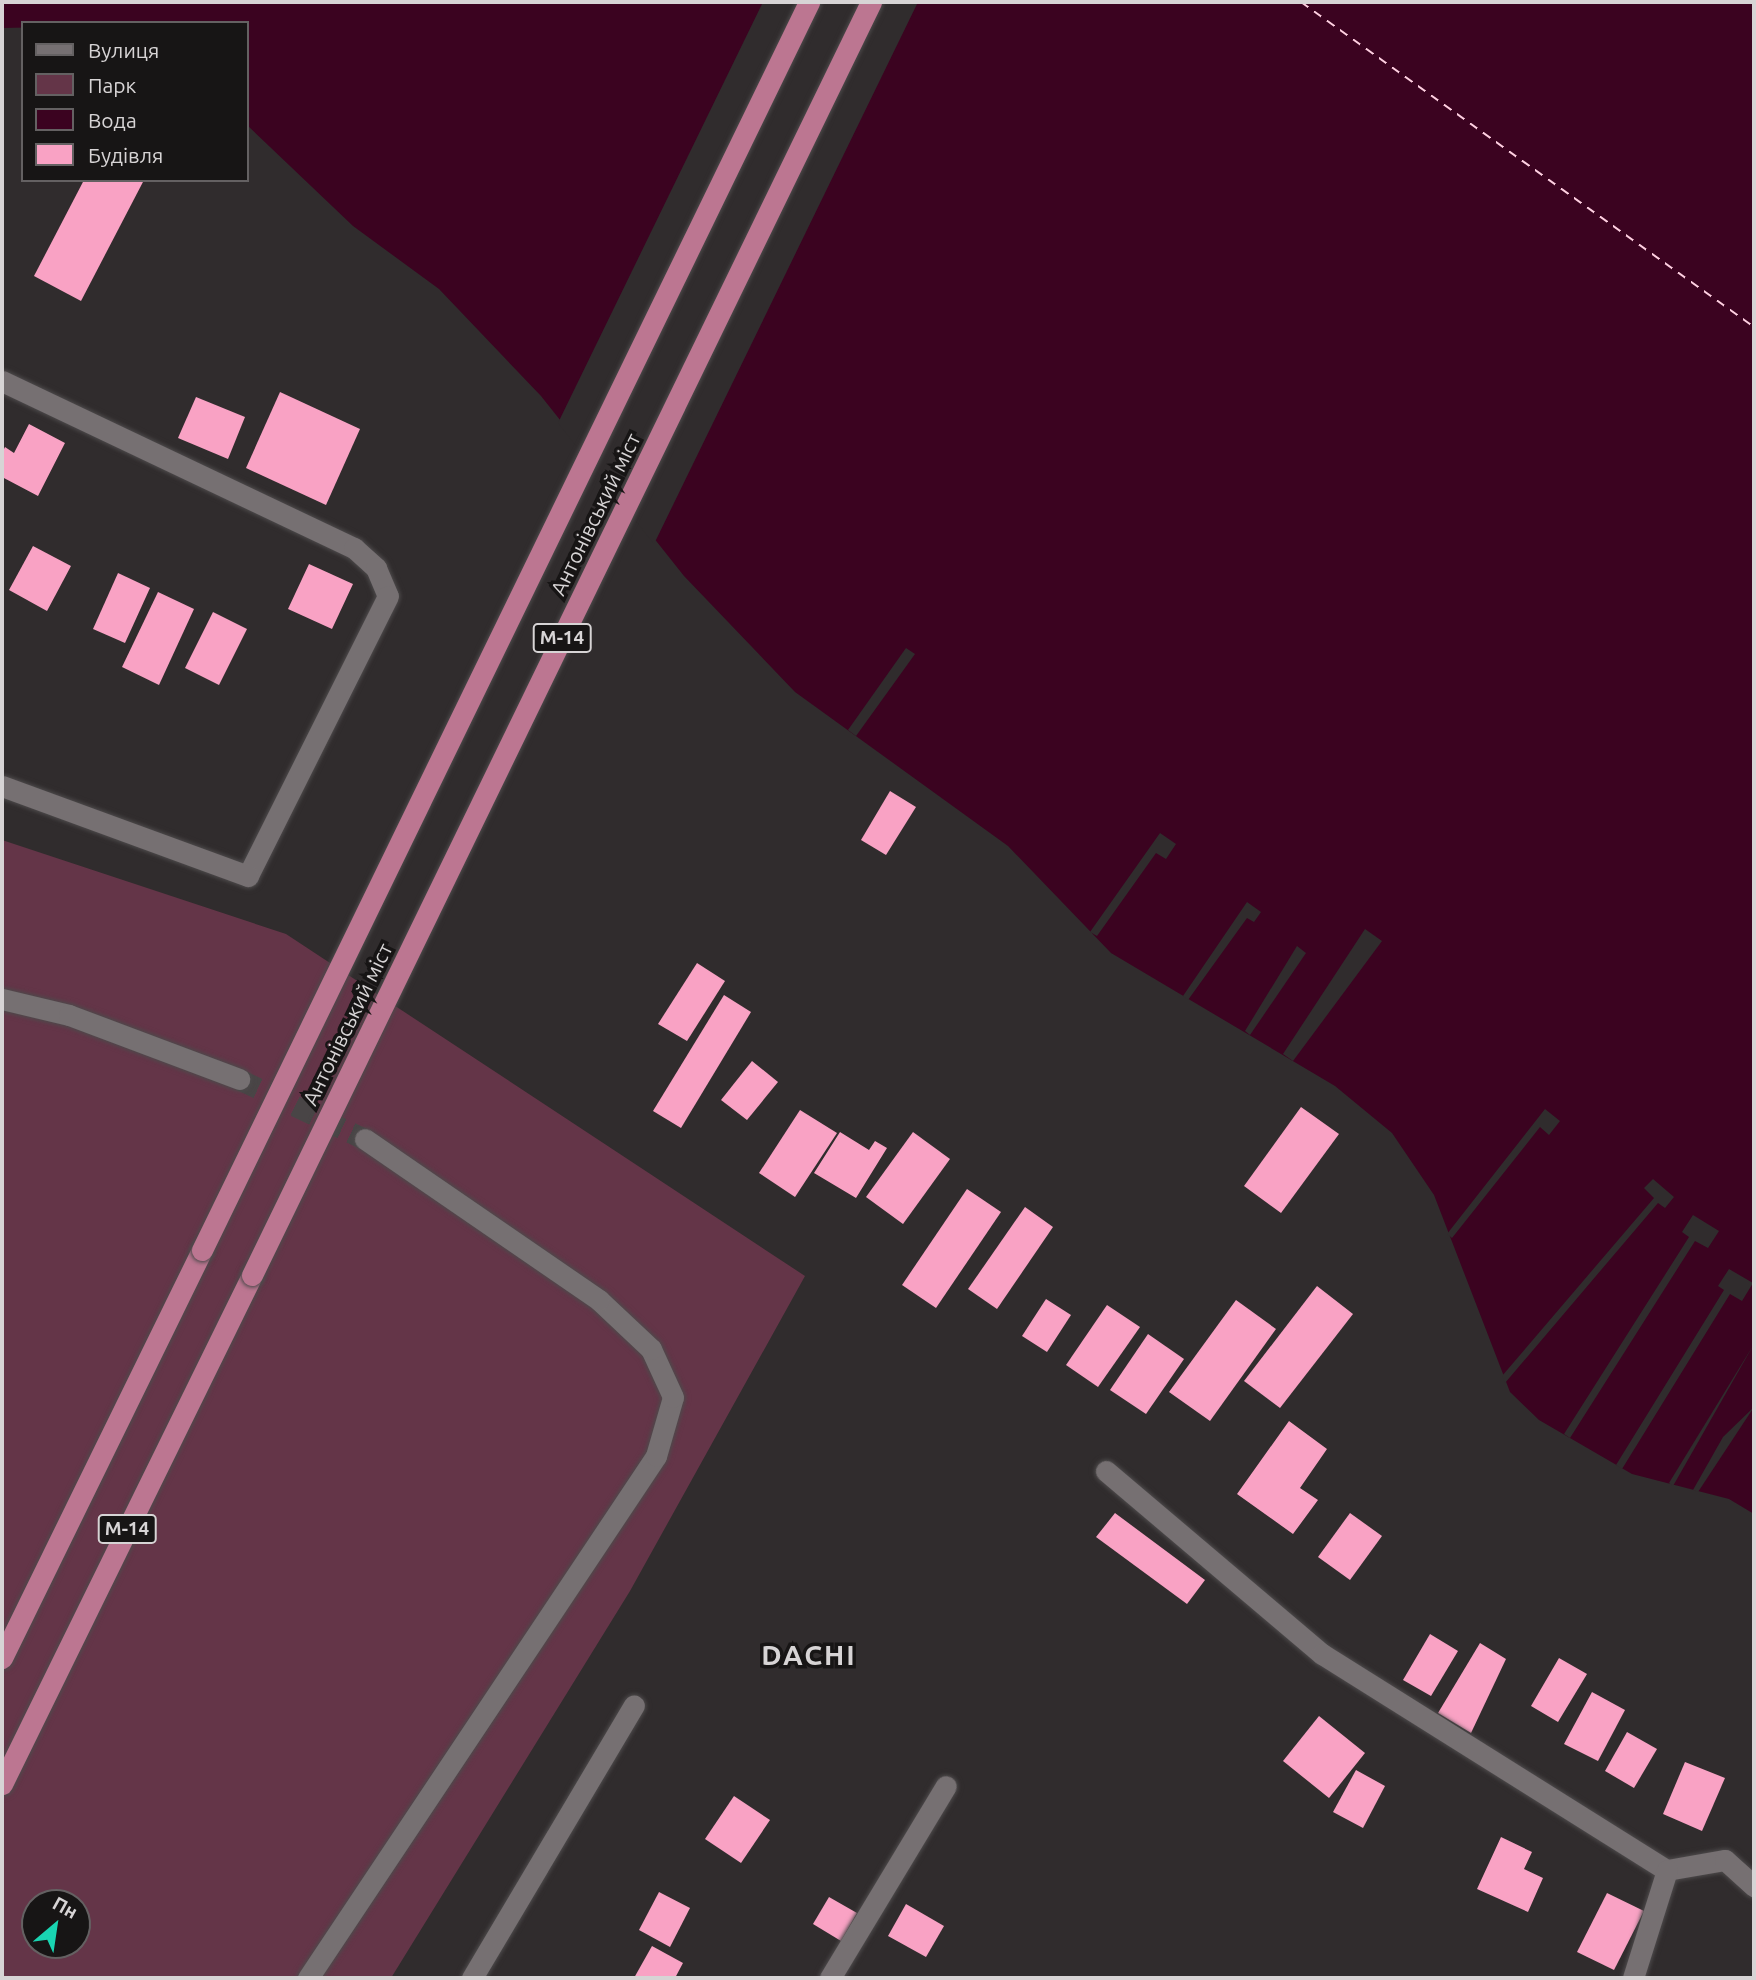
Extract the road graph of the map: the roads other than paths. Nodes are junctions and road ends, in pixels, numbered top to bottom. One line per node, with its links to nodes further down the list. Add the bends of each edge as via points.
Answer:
1 (809, 2): 9 (highway, Антонівський міст / М-14, bridge)
2 (871, 2): 11 (highway, Антонівський міст / М-14, bridge)
3 (2, 381): 4 (street, via 354,548 376,568 388,596 248,876)
4 (2, 786)
5 (2, 999): 6 (street, via 69,1015)
6 (239, 1079)
7 (365, 1139): 15 (street, via 599,1300 652,1349 673,1397 656,1456)
8 (1106, 1471): 13 (street, via 1322,1654)
9 (2, 1658)
10 (635, 1706): 16 (street)
11 (2, 1784)
12 (946, 1786): 17 (street)
13 (1667, 1870): 14 (street, via 1725,1860); 18 (street)
14 (1754, 1886)
15 (309, 1978)
16 (472, 1978)
17 (830, 1978)
18 (1633, 1978)

